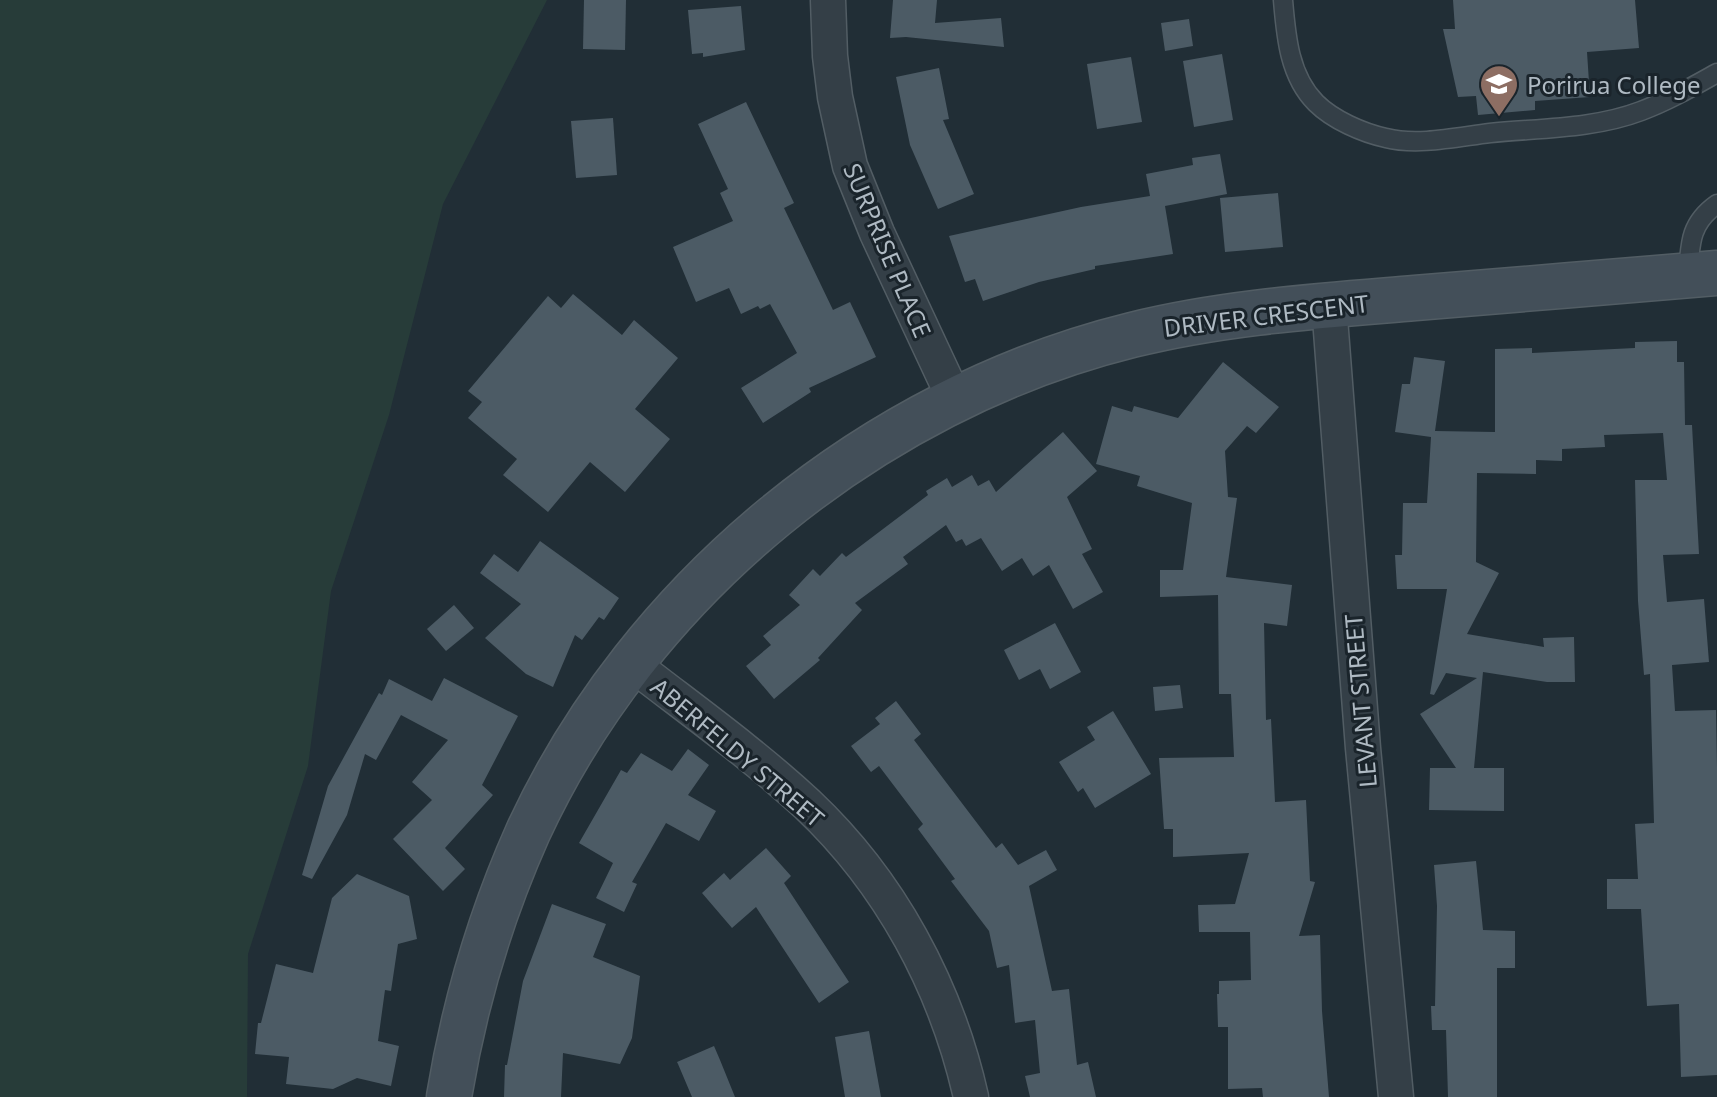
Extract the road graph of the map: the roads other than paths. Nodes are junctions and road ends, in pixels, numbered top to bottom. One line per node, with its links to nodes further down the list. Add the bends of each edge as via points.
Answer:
1 (828, 0): 7 (street, SURPRISE PLACE, via 835,97 850,166)
2 (1283, 0): 3 (lane, via 1288,45 1302,85 1337,119 1387,139 1597,122 1638,112)
3 (1717, 73)
4 (1717, 204): 5 (lane, via 1699,218 1693,235)
5 (1702, 274): 6 (street, DRIVER CRESCENT)
6 (1329, 305): 7 (street, DRIVER CRESCENT, via 1214,318 1126,336 1062,355); 11 (street, LEVANT STREET)
7 (955, 400): 8 (street, DRIVER CRESCENT, via 858,455 758,531 710,575)
8 (631, 663): 9 (street, DRIVER CRESCENT, via 555,780 510,874 479,959); 10 (street, ABERFELDY STREET, via 808,805 878,885 936,990)
9 (449, 1097)
10 (971, 1097)
11 (1396, 1097)

